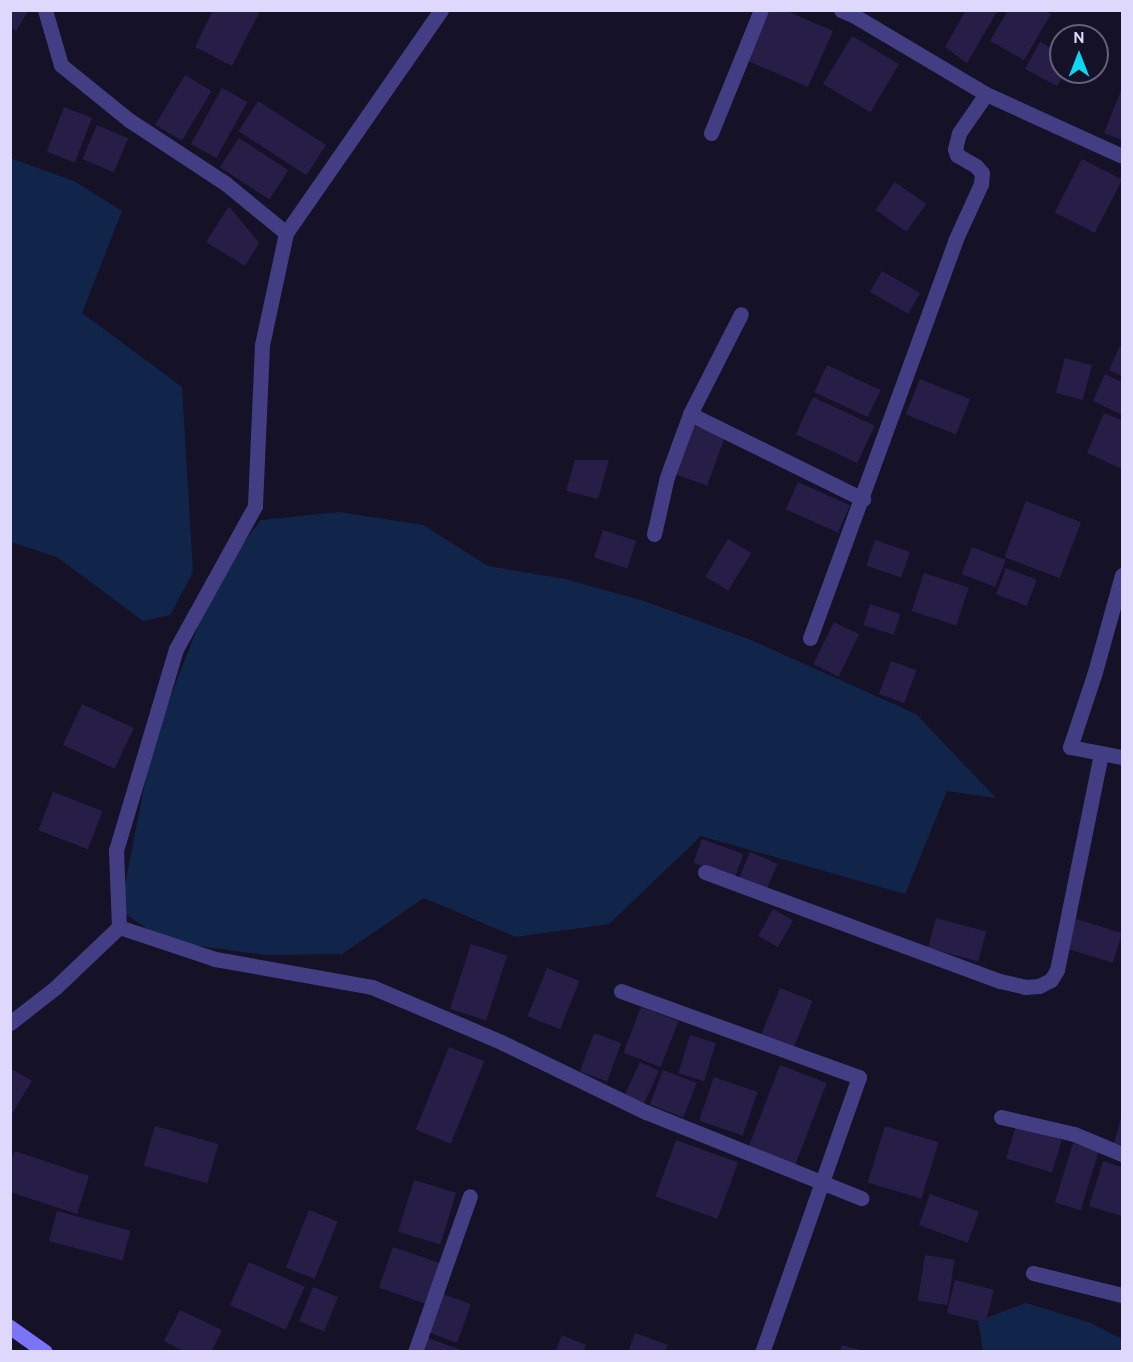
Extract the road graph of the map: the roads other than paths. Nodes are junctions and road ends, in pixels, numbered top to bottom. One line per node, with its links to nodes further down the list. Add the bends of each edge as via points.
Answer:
1 (45, 10): 8 (street, via 61,65 129,120 225,183)
2 (441, 10): 8 (street)
3 (761, 10): 6 (street)
4 (841, 10): 5 (street)
5 (986, 94): 7 (street); 11 (street, via 959,133 955,149 957,155 982,173 981,184 951,252)
6 (711, 133)
7 (1122, 156)
8 (286, 233): 18 (street, via 262,345 255,506 176,649 116,850)
9 (741, 314): 10 (street)
10 (690, 414): 11 (street); 12 (street, via 667,477)
11 (863, 499): 14 (street)
12 (654, 534)
13 (1122, 575): 15 (street, via 1070,747)
14 (810, 638)
15 (1101, 753): 16 (street); 17 (street, via 1058,970 1051,980 1039,986 1000,981)
16 (1122, 756)
17 (705, 873)
18 (119, 927): 20 (street, via 56,987); 23 (street, via 214,959 372,987 503,1043 646,1112)
19 (621, 991): 23 (street, via 860,1077)
20 (10, 1023)
21 (1000, 1117): 22 (street, via 1074,1134)
22 (1122, 1154)
23 (823, 1182): 25 (street); 31 (street)
24 (470, 1196): 30 (street)
25 (861, 1198)
26 (1033, 1273): 27 (street)
27 (1122, 1295)
28 (10, 1327): 29 (street)
29 (45, 1352)
30 (415, 1352)
31 (762, 1352)

